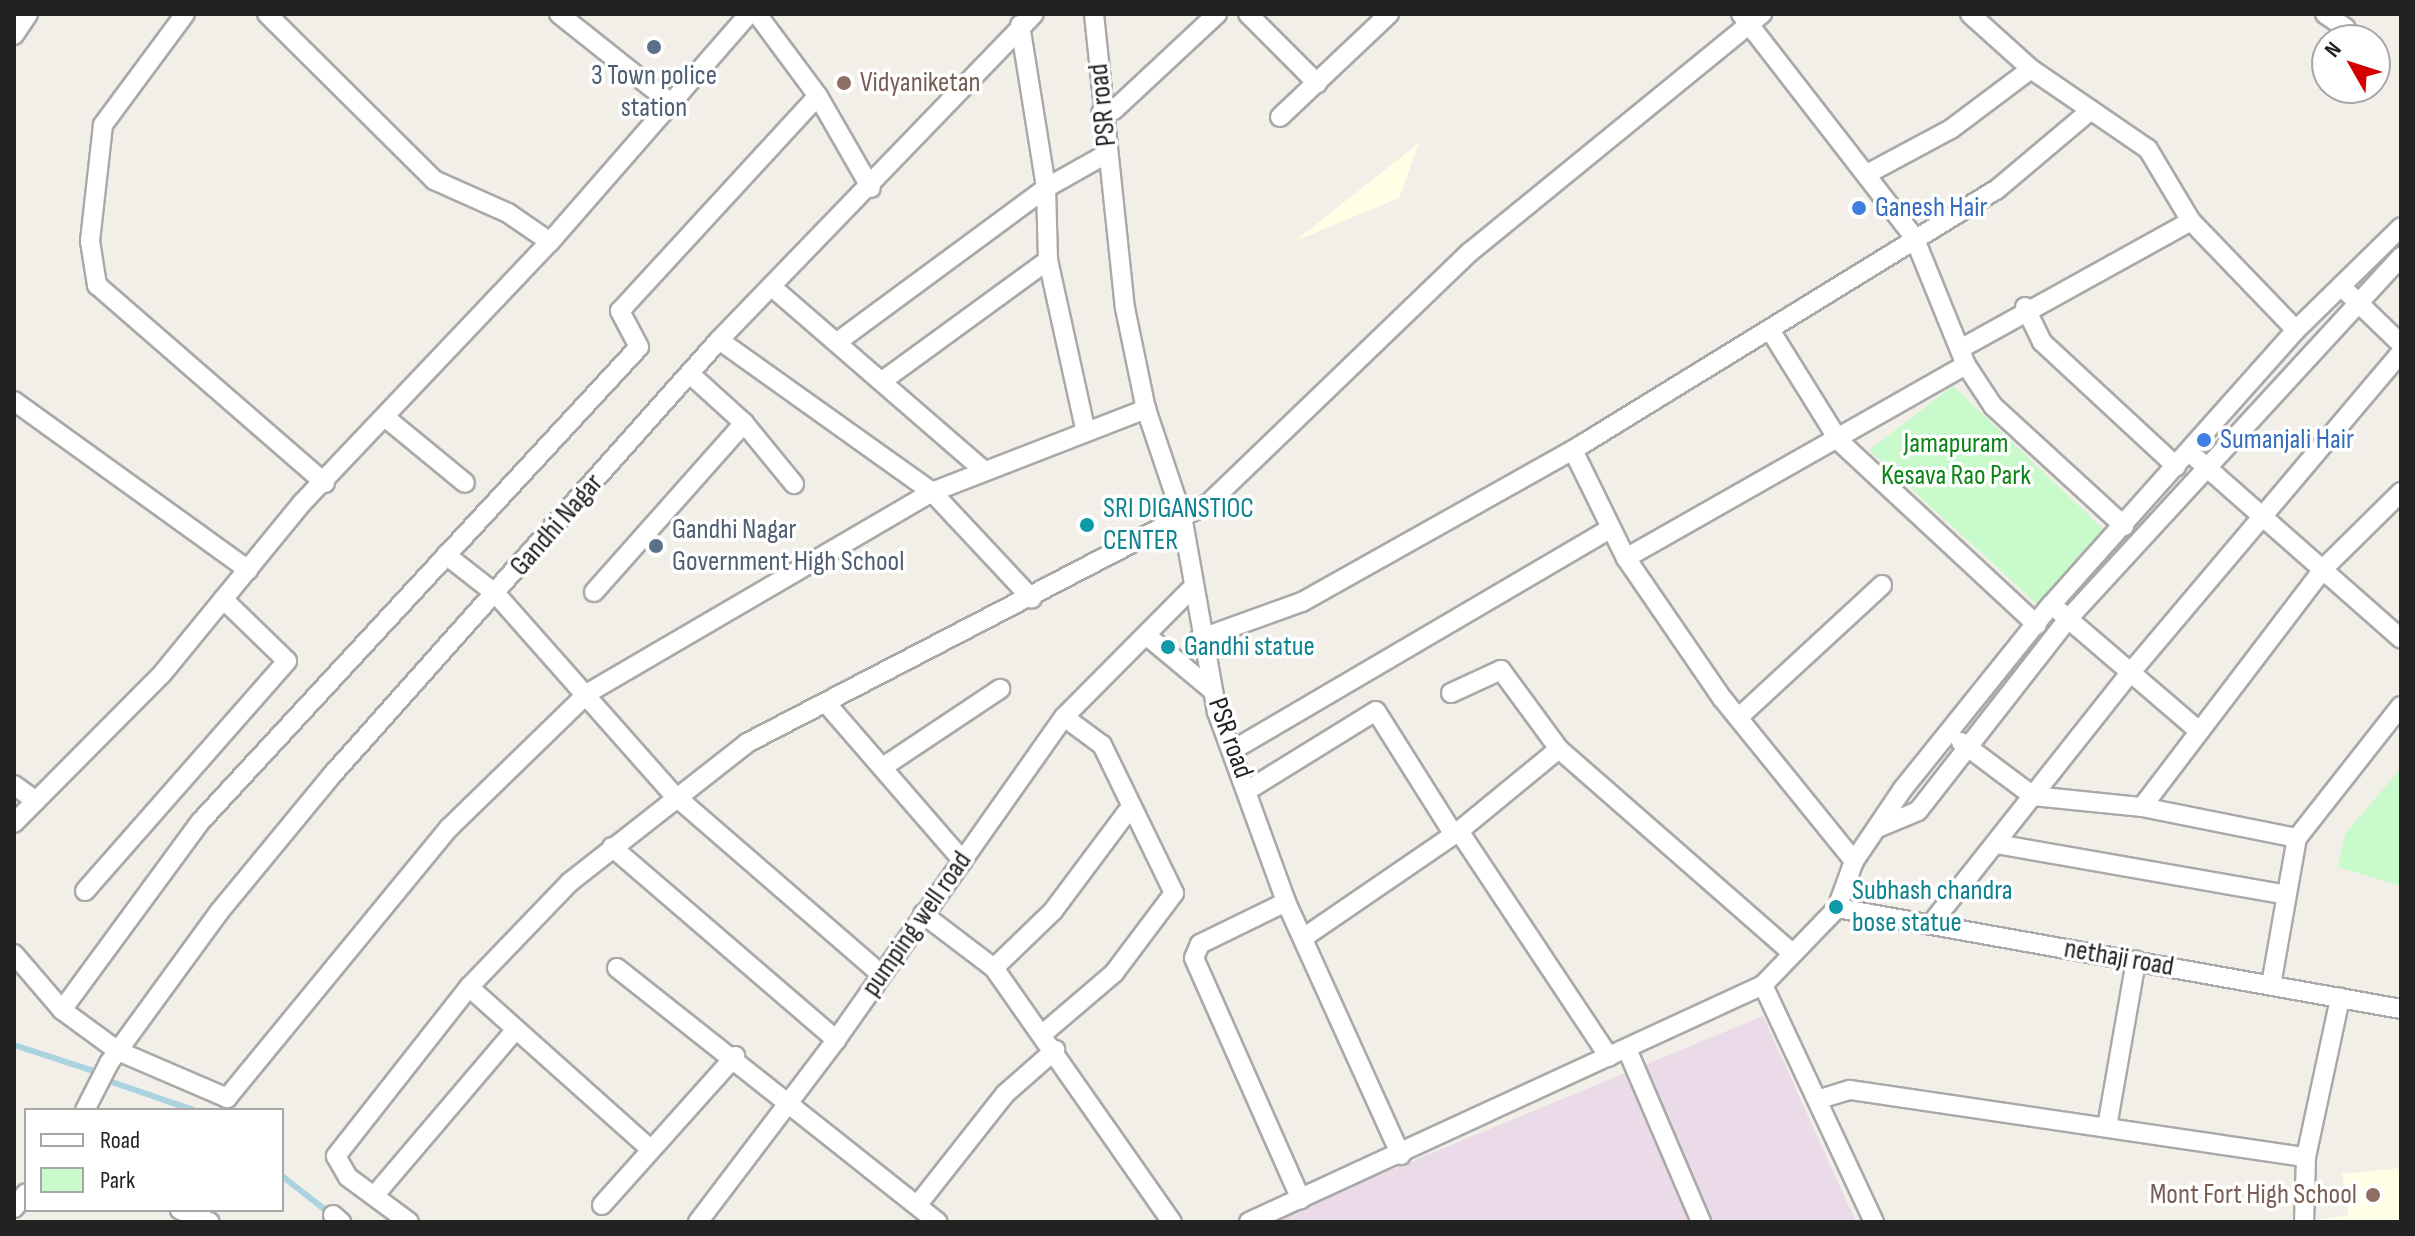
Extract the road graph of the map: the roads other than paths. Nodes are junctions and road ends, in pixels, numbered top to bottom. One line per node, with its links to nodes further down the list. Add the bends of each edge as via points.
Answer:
1 (28, 14): 14 (street)
2 (185, 14): 56 (street, via 103,125 90,241 97,285)
3 (267, 14): 29 (street, via 434,180 508,213)
4 (559, 14): 18 (street)
5 (749, 14): 18 (street)
6 (757, 14): 17 (street)
7 (1094, 14): 20 (street, PSR road)
8 (1217, 14): 20 (street, via 1114,110)
9 (1248, 14): 16 (street)
10 (1389, 14): 16 (street)
11 (1970, 14): 15 (street)
12 (1751, 17): 23 (street); 62 (street, via 1470,252 1238,479)
13 (1027, 19): 24 (street, Gandhi Nagar); 25 (street)
14 (14, 35)
15 (2031, 69): 19 (street); 23 (street, via 1951,129)
16 (1317, 83): 21 (street)
17 (818, 96): 24 (street); 65 (street, via 630,297 618,319 642,341)
18 (671, 103): 29 (street)
19 (2091, 110): 26 (street, via 2148,149); 28 (street, via 2037,162)
20 (1101, 113): 22 (street, PSR road)
21 (1280, 117)
22 (1108, 153): 25 (street); 46 (street, PSR road)
23 (1867, 174): 28 (street)
24 (871, 188): 33 (street, Gandhi Nagar)
25 (1046, 188): 31 (street); 39 (street)
26 (2191, 221): 35 (street); 37 (street)
27 (2401, 227): 32 (street)
28 (1914, 237): 36 (street); 42 (street)
29 (550, 242): 47 (street)
30 (2401, 257): 34 (street)
31 (1048, 260): 44 (street); 49 (street)
32 (2340, 285): 34 (street); 37 (street)
33 (772, 287): 38 (street, Gandhi Nagar); 39 (street)
34 (2356, 300): 40 (street); 54 (street)
35 (2025, 307): 42 (street); 53 (street, via 2042,342)
36 (1770, 330): 50 (street); 51 (street)
37 (2296, 330): 52 (street)
38 (719, 340): 43 (street, Gandhi Nagar); 59 (street)
39 (840, 340): 44 (street)
40 (2401, 344)
41 (2401, 353): 61 (street)
42 (1963, 357): 50 (street); 63 (street, via 1993,406)
43 (690, 374): 48 (street); 72 (street, Gandhi Nagar)
44 (885, 379): 55 (street)
45 (14, 401): 68 (street)
46 (1146, 409): 49 (street); 62 (street, PSR road)
47 (386, 418): 56 (street); 57 (street)
48 (744, 423): 58 (street); 71 (street)
49 (1085, 428): 55 (street)
50 (1839, 441): 66 (street); 77 (street)
51 (1573, 450): 64 (street); 79 (street, via 1302,602)
52 (2191, 453): 53 (street); 54 (street)
53 (2176, 466): 63 (street)
54 (2206, 466): 61 (street); 76 (street)
55 (982, 469): 59 (street)
56 (325, 483): 68 (street)
57 (465, 483)
58 (794, 484)
59 (932, 492): 74 (street); 84 (street)
60 (2401, 492): 67 (street)
61 (2261, 515): 67 (street); 81 (street)
62 (1182, 516): 70 (street, PSR road); 74 (street)
63 (2124, 526): 75 (street)
64 (1610, 529): 66 (street); 94 (street)
65 (446, 555): 72 (street); 129 (street, via 201,821)
66 (1626, 558): 89 (street)
67 (2323, 569): 80 (street); 90 (street)
68 (248, 570): 73 (street)
69 (1882, 585): 89 (street)
70 (1190, 590): 78 (street, pumping well road); 79 (street, PSR road)
71 (594, 592)
72 (496, 594): 84 (street); 136 (street, Gandhi Nagar, via 332,775)
73 (223, 599): 100 (street, via 162,674); 111 (street, via 287,661)
74 (1032, 599): 86 (street)
75 (2051, 605): 76 (street); 77 (street)
76 (2068, 619): 81 (street); 92 (street)
77 (2037, 625): 91 (street)
78 (1146, 635): 83 (street); 88 (street, pumping well road)
79 (1199, 639): 83 (street, PSR road)
80 (2401, 639)
81 (2131, 672): 90 (street); 99 (street)
82 (1000, 689): 95 (street)
83 (1212, 690): 94 (street, PSR road)
84 (588, 693): 98 (street); 136 (street, via 449,828 316,984 239,1092 227,1098)
85 (1451, 693): 93 (street, via 1501,670)
86 (826, 703): 95 (street); 98 (street, via 747,743)
87 (2401, 706): 106 (street)
88 (1064, 717): 102 (street, via 1102,745); 109 (street, pumping well road)
89 (1738, 718): 110 (street)
90 (2199, 731): 101 (street)
91 (1952, 735): 92 (street); 104 (street, via 1902,790)
92 (1969, 748): 99 (street); 104 (street, via 1918,811)
93 (1559, 749): 105 (street); 119 (street)
94 (1233, 750): 97 (street, PSR road)
95 (883, 767): 109 (street)
96 (14, 785): 100 (street)
97 (1248, 790): 105 (street, via 1376,711); 113 (street, PSR road)
98 (673, 794): 108 (street); 123 (street)
99 (2033, 796): 101 (street); 107 (street)
100 (36, 801): 103 (street)
101 (2142, 807): 106 (street)
102 (1130, 808): 122 (street, via 1053,911); 131 (street, via 1174,893 1114,973)
103 (14, 823)
104 (1880, 827): 110 (street)
105 (1456, 833): 117 (street); 137 (street)
106 (2297, 838): 112 (street)
107 (1996, 844): 112 (street); 116 (street)
108 (612, 847): 126 (street); 132 (street)
109 (963, 861): 115 (street, pumping well road)
110 (1854, 861): 114 (street)
111 (85, 891)
112 (2287, 895): 125 (street)
113 (1286, 902): 117 (street, PSR road); 146 (street, via 1200,944 1194,958)
114 (1837, 908): 116 (street, nethaji road); 119 (street)
115 (923, 914): 122 (street); 123 (street, pumping well road)
116 (1931, 924): 120 (street, nethaji road)
117 (1303, 938): 143 (street, PSR road)
118 (14, 954): 129 (street)
119 (1793, 954): 124 (street)
120 (2136, 961): 125 (street, nethaji road); 141 (street)
121 (617, 968): 135 (street)
122 (994, 968): 131 (street)
123 (882, 975): 132 (street, pumping well road)
124 (1763, 985): 133 (street); 138 (street)
125 (2271, 985): 127 (street, nethaji road)
126 (469, 987): 130 (street); 145 (street, via 336,1156 338,1166)
127 (2340, 998): 128 (street, nethaji road); 144 (street)
128 (2401, 1009)
129 (62, 1010): 136 (street)
130 (516, 1029): 142 (street); 145 (street)
131 (1045, 1032): 134 (street)
132 (836, 1040): 139 (street, pumping well road)
133 (1627, 1049): 137 (street); 156 (street)
134 (1055, 1050): 147 (street, via 1005,1094); 154 (street)
135 (735, 1056): 139 (street); 142 (street)
136 (114, 1057): 140 (street, Gandhi Nagar)
137 (1609, 1057): 143 (street)
138 (1820, 1099): 141 (street, via 1850,1090); 157 (street)
139 (789, 1104): 147 (street); 152 (street, pumping well road)
140 (86, 1108)
141 (2107, 1127): 144 (street)
142 (649, 1148): 148 (street)
143 (1401, 1155): 146 (street)
144 (2306, 1157): 158 (street)
145 (374, 1196): 151 (street)
146 (1301, 1199): 155 (street)
147 (919, 1203): 153 (street)
148 (602, 1205)
149 (185, 1212): 150 (street)
150 (210, 1222)
151 (409, 1222)
152 (698, 1222)
153 (937, 1222)
154 (1172, 1222)
155 (1249, 1222)
156 (1701, 1222)
157 (1874, 1222)
158 (2304, 1222)

